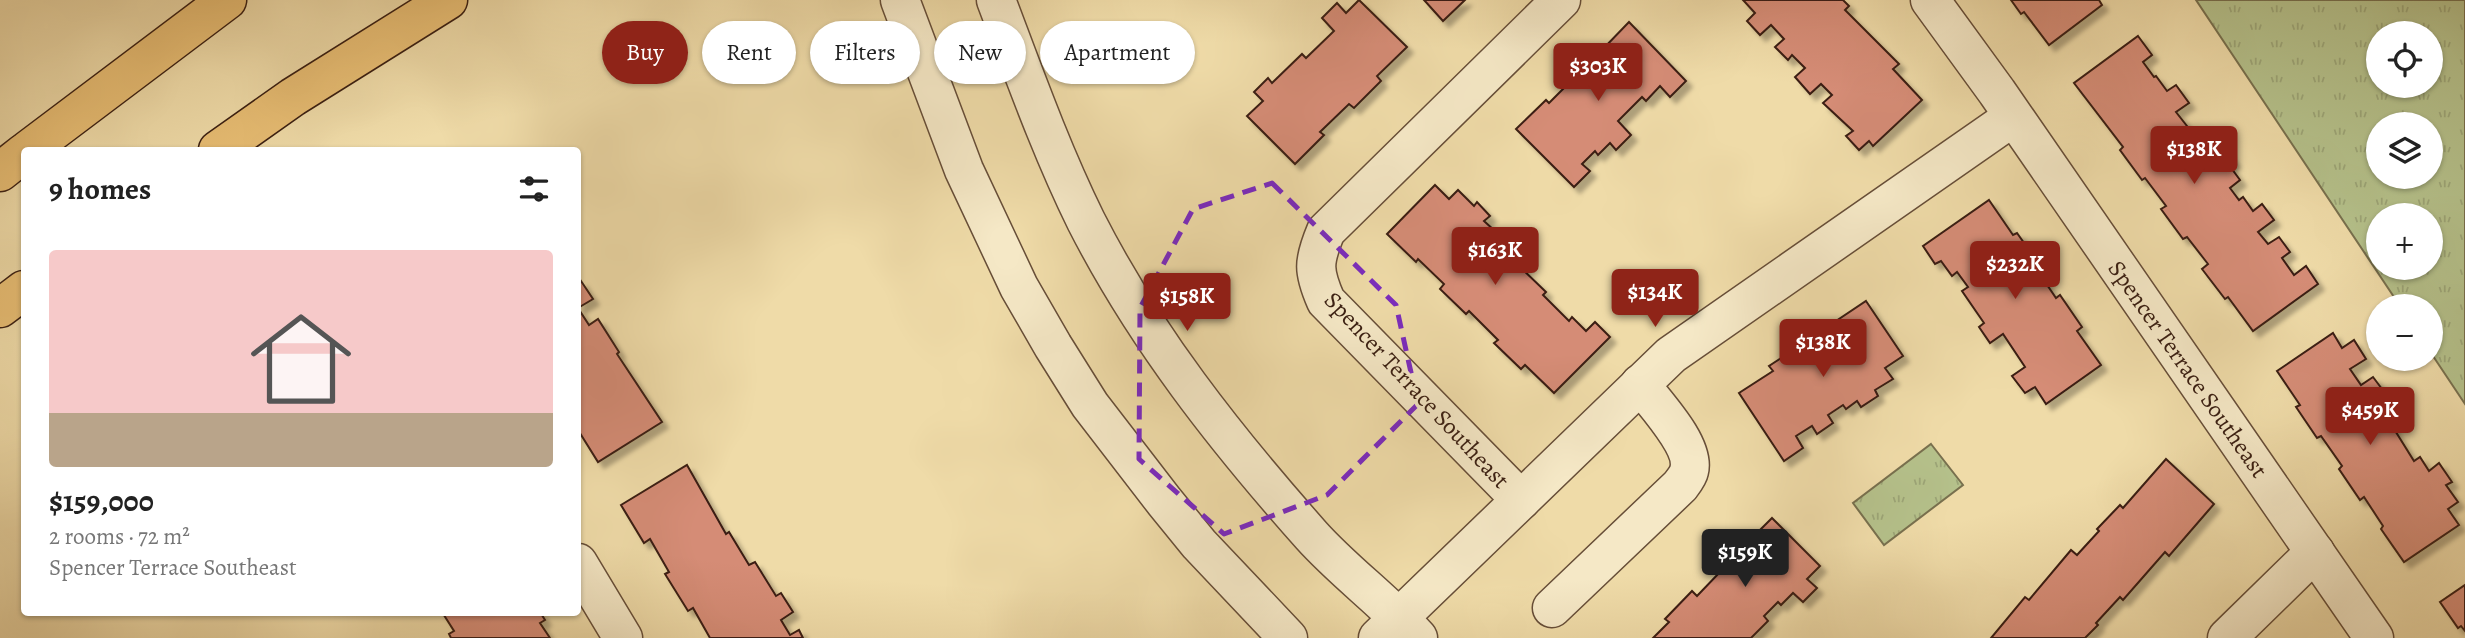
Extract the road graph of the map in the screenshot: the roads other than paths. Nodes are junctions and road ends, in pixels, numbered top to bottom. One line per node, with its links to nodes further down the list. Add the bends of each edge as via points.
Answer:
1 (226, 0): 8 (main road)
2 (448, 0): 9 (main road)
3 (900, 0): 21 (street, via 964,170 1019,287 1053,346 1090,405 1164,502)
4 (996, 0): 19 (street, via 1042,123 1086,221 1139,315 1234,446)
5 (1561, 0): 15 (street, Spencer Terrace Southeast, via 1326,231 1316,254 1317,279 1326,301)
6 (1930, 0): 7 (street, Spencer Terrace Southeast)
7 (2013, 117): 14 (street, Spencer Terrace Southeast, via 1671,355); 16 (street, Spencer Terrace Southeast)
8 (33, 147)
9 (222, 147)
10 (21, 156): 11 (main road)
11 (0, 172)
12 (21, 292): 13 (main road)
13 (0, 308)
14 (1640, 384): 15 (street, Spencer Terrace Southeast); 18 (street, via 1680,436 1689,471 1680,486)
15 (1521, 500): 19 (street, Spencer Terrace Southeast)
16 (2315, 552): 22 (street); 23 (street, Spencer Terrace Southeast)
17 (581, 568): 20 (street)
18 (1552, 608)
19 (1398, 631)
20 (623, 638)
21 (1288, 638)
22 (2227, 638)
23 (2374, 638)

